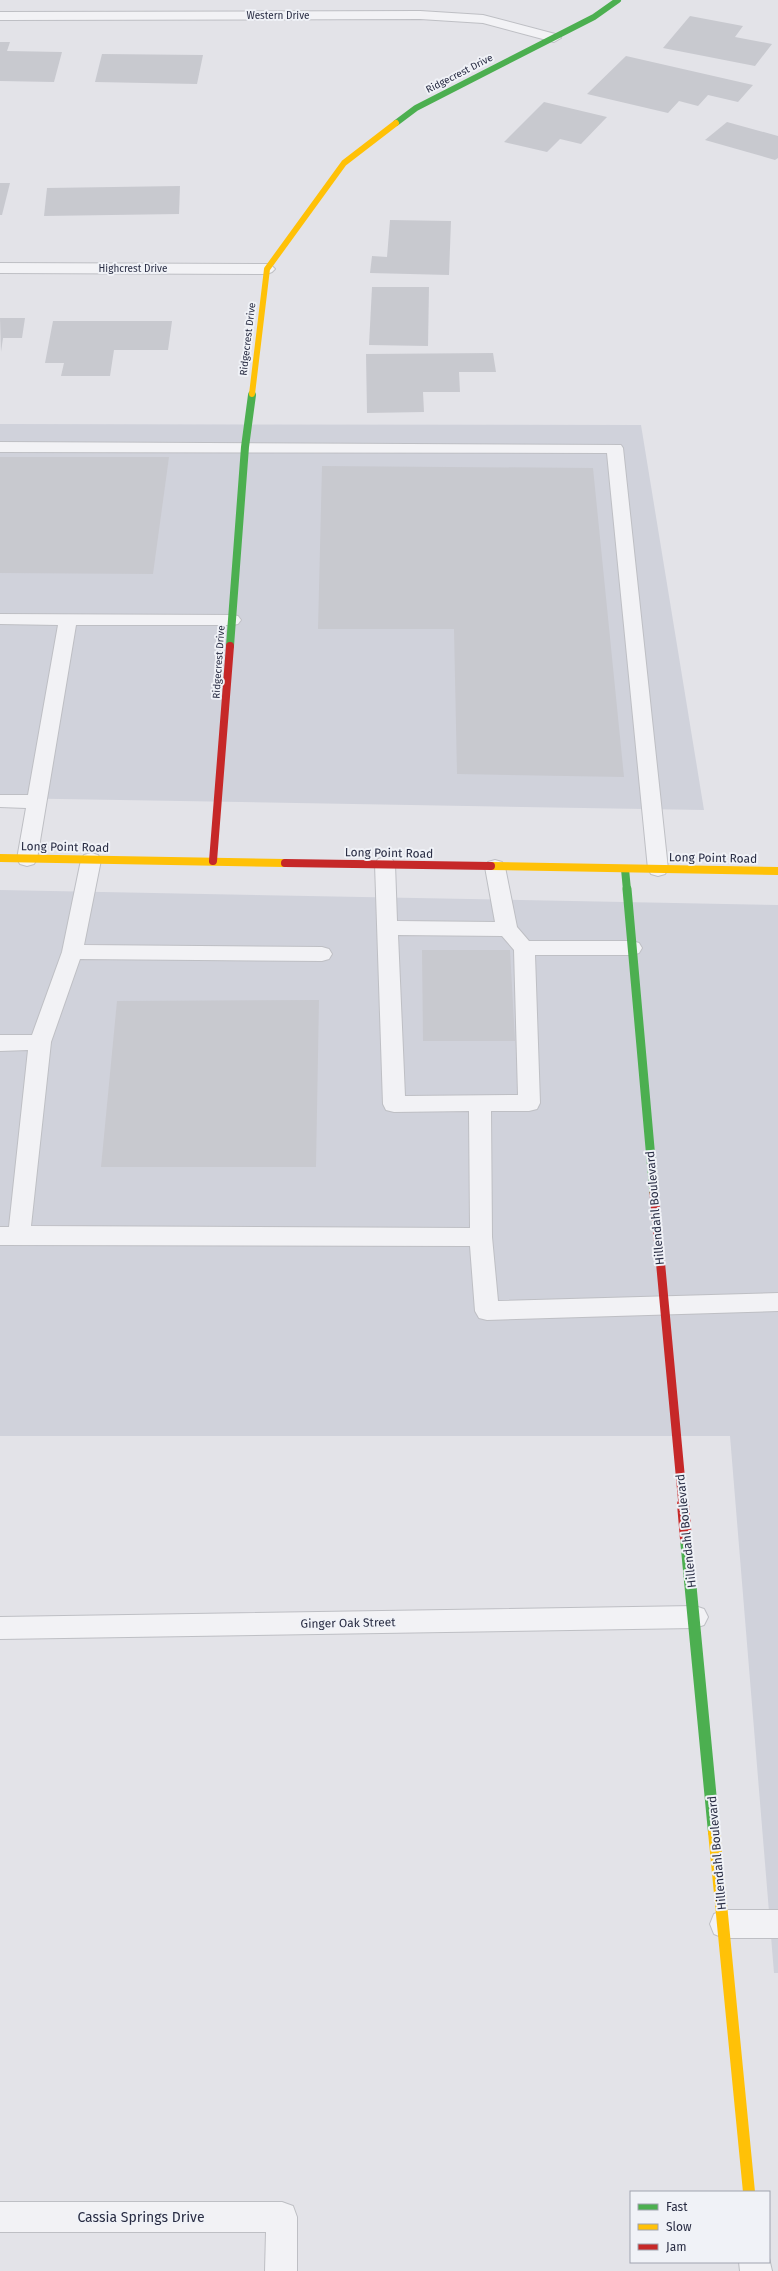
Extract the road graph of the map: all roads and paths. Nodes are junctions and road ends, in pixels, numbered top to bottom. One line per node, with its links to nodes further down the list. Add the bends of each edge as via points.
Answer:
1 (171, 0): 4 (street)
2 (618, 0): 5 (street, Ridgecrest Drive, via 594,17)
3 (0, 16): 4 (street, Western Drive)
4 (169, 16): 5 (street, Western Drive, via 420,15 483,20)
5 (554, 38): 7 (street, Ridgecrest Drive, via 416,108 344,163)
6 (0, 268): 7 (street, Highcrest Drive)
7 (267, 268): 9 (street, Ridgecrest Drive)
8 (0, 447): 9 (street)
9 (245, 447): 12 (street, Ridgecrest Drive); 22 (street, via 615,448)
10 (0, 619): 11 (street)
11 (68, 619): 12 (street); 14 (street)
12 (232, 620): 18 (street, Ridgecrest Drive)
13 (0, 801): 14 (street)
14 (36, 802): 16 (street)
15 (0, 858): 16 (street, Long Point Road)
16 (27, 859): 17 (street, Long Point Road)
17 (91, 860): 18 (street, Long Point Road); 28 (street)
18 (213, 861): 19 (street, Long Point Road)
19 (385, 864): 20 (street, Long Point Road); 24 (street)
20 (495, 867): 21 (street, Long Point Road); 25 (street)
21 (625, 869): 22 (street, Long Point Road); 27 (street, Hillendahl Boulevard)
22 (658, 869): 23 (street, Long Point Road)
23 (778, 871)
24 (388, 928): 25 (street); 32 (street, via 394,1104)
25 (507, 929): 26 (street)
26 (524, 948): 27 (street); 32 (street, via 529,1103)
27 (632, 948): 36 (street, Hillendahl Boulevard)
28 (72, 952): 29 (street); 30 (street)
29 (322, 954)
30 (40, 1042): 31 (street); 33 (street)
31 (0, 1043)
32 (480, 1104): 34 (street)
33 (9, 1236): 34 (street)
34 (481, 1237): 36 (street, via 487,1311)
35 (778, 1302): 36 (street)
36 (664, 1305): 37 (street, Hillendahl Boulevard)
37 (695, 1617): 38 (street, Ginger Oak Street); 39 (street, Hillendahl Boulevard)
38 (0, 1628)
39 (724, 1924): 40 (street); 41 (street, Hillendahl Boulevard)
40 (778, 1924)
41 (749, 2191)
42 (0, 2217): 43 (street, Cassia Springs Drive, via 282,2217)
43 (281, 2271)

